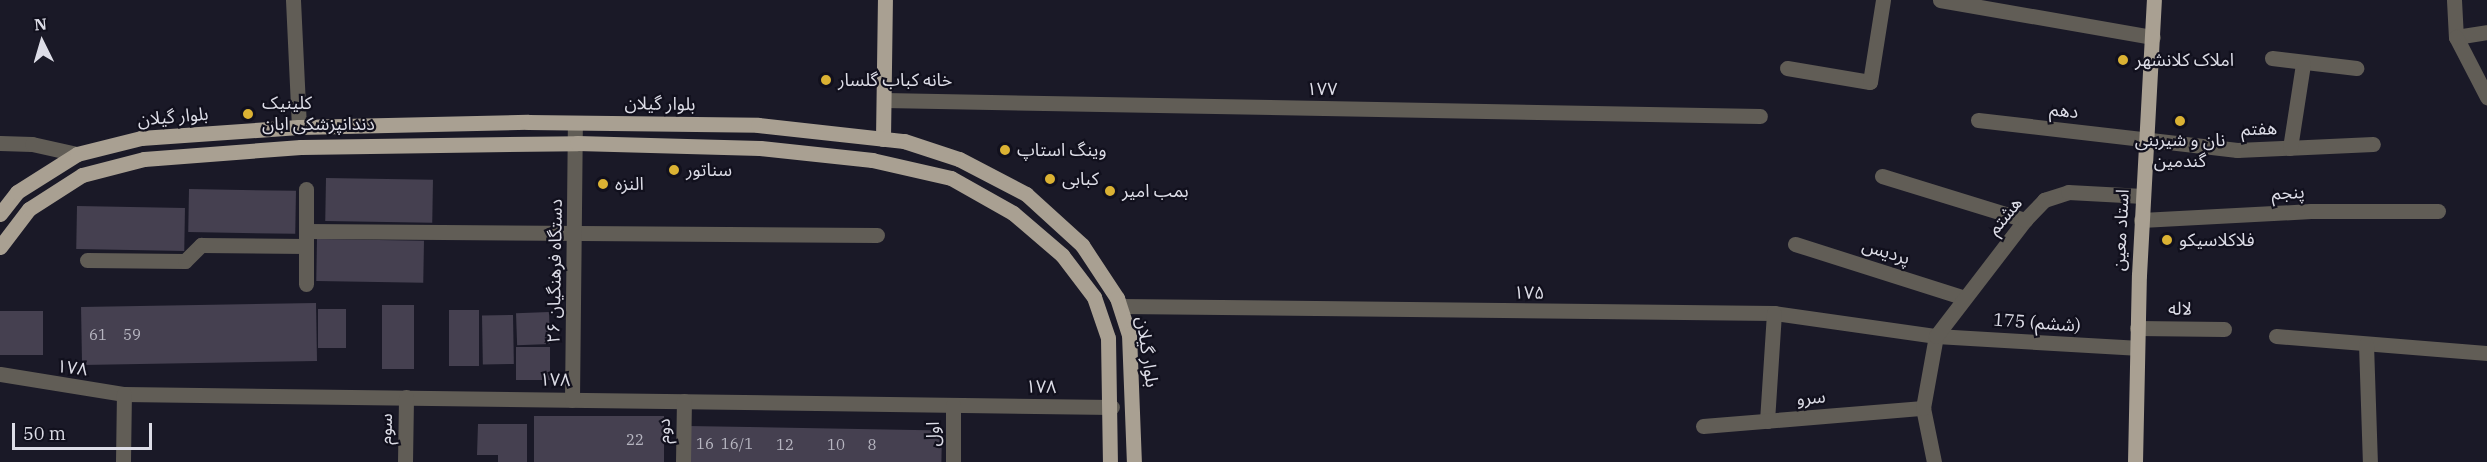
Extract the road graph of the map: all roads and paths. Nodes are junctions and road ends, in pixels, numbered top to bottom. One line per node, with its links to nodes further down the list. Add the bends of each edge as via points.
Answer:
1 (293, 0): 19 (street)
2 (885, 0): 15 (main road)
3 (1883, 0): 12 (street, via 1870,82)
4 (1940, 0): 8 (street)
5 (2154, 0): 8 (main road, استاد معین)
6 (2454, 0): 9 (street)
7 (2487, 32): 9 (street)
8 (2153, 37): 21 (main road, استاد معین)
9 (2456, 37): 14 (street)
10 (2272, 58): 11 (street)
11 (2303, 64): 13 (street); 25 (street)
12 (1787, 68)
13 (2356, 68)
14 (2487, 97)
15 (884, 100): 16 (street, ۱۷۷); 20 (main road)
16 (1760, 116)
17 (1978, 120): 21 (street, دهم)
18 (575, 123): 19 (main road, بلوار گیلان); 20 (main road, بلوار گیلان, via 758,125); 23 (street, ۲۶ دستگاه فرهنگیان)
19 (300, 127): 26 (main road, بلوار گیلان, via 141,138)
20 (883, 139): 42 (main road, بلوار گیلان, via 959,159 1026,194 1082,245)
21 (2146, 140): 25 (street, هفتم, via 2237,150); 29 (main road, استاد معین)
22 (0, 143): 26 (street)
23 (577, 143): 34 (street, ۲۶ دستگاه فرهنگیان); 38 (main road, بلوار گیلان, via 300,147 144,159 82,175 29,209); 57 (main road, بلوار گیلان, via 760,148 872,160 951,178 1013,213 1062,255 1094,297 1108,338)
24 (2373, 144): 25 (street, هفتم)
25 (2290, 148)
26 (77, 154): 30 (main road, بلوار گیلان, via 17,192)
27 (1882, 176): 32 (street)
28 (306, 189): 36 (street)
29 (2142, 196): 32 (street, هشتم, via 2068,192 2044,200); 33 (main road, استاد معین)
30 (2, 207)
31 (2438, 211): 33 (street, پنجم, via 2311,211)
32 (2025, 220): 41 (street, هشتم)
33 (2141, 220): 44 (main road, استاد معین)
34 (575, 232): 35 (street); 36 (street); 54 (street, ۲۶ دستگاه فرهنگیان)
35 (877, 236)
36 (306, 238): 39 (street, via 201,245 185,261); 40 (street)
37 (1795, 244): 41 (street, پردیس)
38 (0, 247)
39 (87, 260)
40 (306, 284)
41 (1965, 298): 46 (street, هشتم)
42 (1120, 306): 43 (street, ۱۷۵); 66 (main road, بلوار گیلان, via 1129,334)
43 (1774, 313): 46 (street, ۱۷۵); 59 (street)
44 (2137, 328): 45 (street, لاله); 49 (main road, استاد معین)
45 (2224, 329)
46 (1936, 336): 49 (street, 175 (ششم)); 58 (street)
47 (2276, 336): 48 (street)
48 (2366, 344): 50 (street); 69 (street)
49 (2136, 348): 68 (main road, استاد معین)
50 (2487, 353)
51 (0, 374): 52 (street, ۱۷۸)
52 (124, 394): 53 (street, ۱۷۸); 61 (street)
53 (406, 397): 54 (street, ۱۷۸); 62 (street, سوم)
54 (573, 400): 55 (street, ۱۷۸)
55 (684, 401): 56 (street, ۱۷۸); 63 (street, دوم)
56 (953, 405): 57 (street, ۱۷۸); 64 (street, اول)
57 (1112, 407): 65 (main road, بلوار گیلان)
58 (1923, 408): 59 (street, سرو); 67 (street)
59 (1767, 421): 60 (street, سرو)
60 (1703, 426)
61 (123, 462)
62 (405, 462)
63 (683, 462)
64 (953, 462)
65 (1110, 462)
66 (1134, 462)
67 (1934, 462)
68 (2135, 462)
69 (2370, 462)

